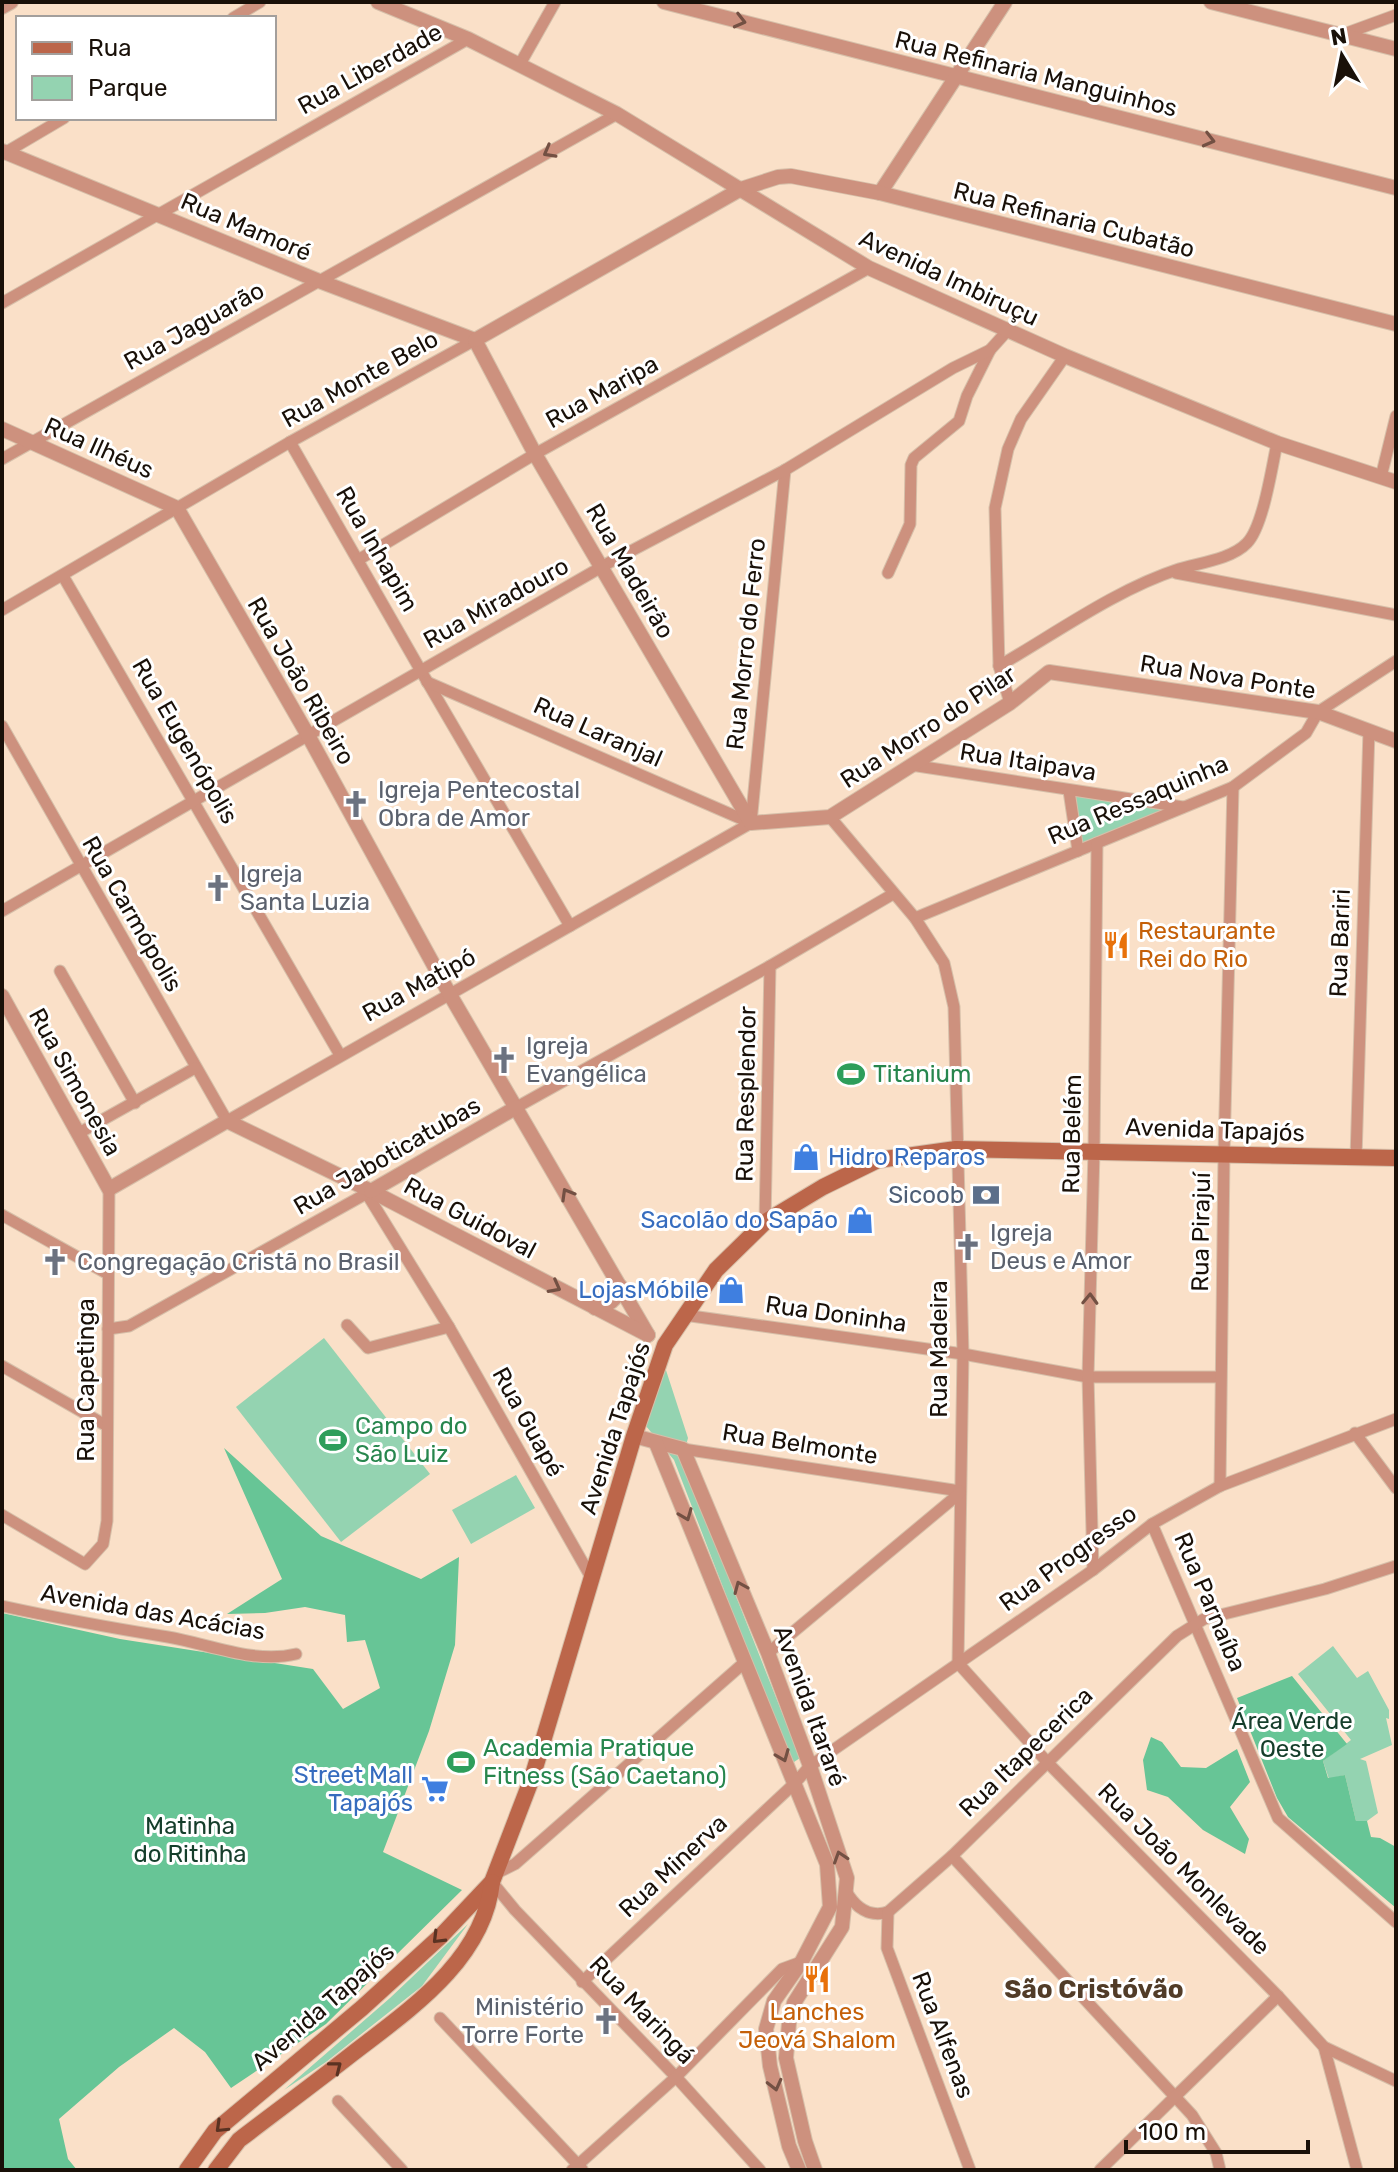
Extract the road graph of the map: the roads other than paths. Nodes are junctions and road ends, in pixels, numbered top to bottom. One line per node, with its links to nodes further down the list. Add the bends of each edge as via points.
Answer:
1 (11, 2): 8 (street)
2 (260, 2): 10 (street)
3 (378, 2): 12 (street, Avenida Imbiruçu)
4 (555, 2): 14 (street)
5 (664, 2): 15 (street, Rua Refinaria Manguinhos, one-way to 15)
6 (1005, 2): 15 (street)
7 (1211, 2): 11 (street)
8 (2, 7)
9 (1396, 15): 11 (street)
10 (236, 16)
11 (1344, 34): 13 (street)
12 (468, 39): 14 (street, Avenida Imbiruçu); 22 (street, Rua Liberdade)
13 (1396, 49)
14 (520, 64): 16 (street, Avenida Imbiruçu)
15 (957, 76): 19 (street, Rua Refinaria Manguinhos, one-way to 19); 21 (street)
16 (617, 114): 20 (street, Avenida Imbiruçu); 24 (street, Rua Jaguarão, one-way to 24)
17 (61, 120): 18 (street)
18 (3, 153): 22 (street, Rua Mamoré)
19 (1396, 188)
20 (741, 189): 21 (street, Rua Refinaria Cubatão, via 791,176); 23 (street, Avenida Imbiruçu); 28 (street, Rua Monte Belo)
21 (880, 193): 26 (street, Rua Refinaria Cubatão)
22 (159, 214): 24 (street, Rua Mamoré); 25 (street, Rua Liberdade)
23 (869, 268): 27 (street, Avenida Imbiruçu); 36 (street, Rua Maripa)
24 (322, 280): 28 (street, Rua Mamoré); 33 (street, Rua Jaguarão)
25 (2, 303)
26 (1396, 324)
27 (1008, 330): 29 (street, Rua Miradouro); 30 (street, Avenida Imbiruçu)
28 (475, 340): 34 (street, Rua Monte Belo); 36 (street, Rua Madeirão)
29 (990, 350): 38 (street, Rua Miradouro); 45 (street, via 959,421 914,458 910,524)
30 (1065, 356): 35 (street, Avenida Imbiruçu); 50 (street, via 1021,419 1008,449 995,508)
31 (1396, 416): 39 (street)
32 (2, 429): 33 (street, Rua Ilhéus)
33 (32, 442): 37 (street, Rua Jaguarão); 41 (street, Rua Ilhéus)
34 (290, 442): 41 (street, Rua Monte Belo); 42 (street, Rua Inhapim)
35 (1277, 443): 39 (street, Avenida Imbiruçu); 44 (street, Rua Morro do Pilar, via 1256,532 1233,552)
36 (535, 454): 42 (street, Rua Maripa); 43 (street, Rua Madeirão)
37 (2, 459)
38 (785, 470): 43 (street, Rua Miradouro); 65 (street, Rua Morro do Ferro)
39 (1381, 477): 40 (street, Avenida Imbiruçu)
40 (1396, 482)
41 (177, 508): 46 (street, Rua Monte Belo); 57 (street, Rua João Ribeiro)
42 (358, 560): 52 (street, Rua Inhapim)
43 (604, 568): 52 (street, Rua Miradouro); 65 (street, Rua Madeirão)
44 (1172, 572): 48 (street); 50 (street, Rua Morro do Pilar, via 1126,592)
45 (888, 573)
46 (63, 576): 47 (street, Rua Monte Belo); 62 (street, Rua Eugenópolis)
47 (2, 610)
48 (1396, 615)
49 (1396, 661): 54 (street, Rua Ressaquinha)
50 (999, 666): 53 (street)
51 (1049, 672): 53 (street, Rua Morro do Pilar); 54 (street, Rua Nova Ponte)
52 (424, 676): 57 (street, Rua Miradouro); 65 (street, Rua Laranjal); 72 (street, Rua Inhapim)
53 (1010, 703): 59 (street, Rua Morro do Pilar)
54 (1318, 712): 56 (street, Rua Nova Ponte); 60 (street, Rua Ressaquinha, via 1306,733)
55 (2, 726): 68 (street, Rua Carmópolis)
56 (1369, 730): 58 (street, Rua Nova Ponte); 86 (street, Rua Bariri)
57 (309, 737): 62 (street, Rua Miradouro); 75 (street, Rua João Ribeiro)
58 (1396, 741)
59 (911, 765): 61 (street, Rua Itaipava); 64 (street, Rua Morro do Pilar)
60 (1233, 787): 63 (street, Rua Ressaquinha); 85 (street, Rua Pirajuí)
61 (1069, 791): 63 (street, Rua Itaipava); 67 (street)
62 (194, 799): 68 (street, Rua Miradouro); 77 (street, Rua Eugenópolis)
63 (1187, 807): 66 (street, Rua Ressaquinha)
64 (830, 817): 65 (street); 69 (street, Rua Madeira)
65 (751, 823): 72 (street, Rua Matipó)
66 (1097, 843): 67 (street, Rua Ressaquinha); 84 (street, Rua Belém)
67 (1078, 851): 71 (street, Rua Ressaquinha)
68 (79, 865): 70 (street, Rua Miradouro); 78 (street, Rua Carmópolis)
69 (893, 894): 71 (street, Rua Madeira); 73 (street, Rua Jaboticatubas)
70 (2, 911)
71 (915, 918): 83 (street, Rua Madeira, via 944,963 954,1007)
72 (570, 926): 75 (street, Rua Matipó)
73 (770, 966): 80 (street, Rua Jaboticatubas); 91 (street, Rua Resplendor)
74 (60, 971): 79 (street)
75 (449, 993): 77 (street, Rua Matipó); 80 (street, Rua João Ribeiro)
76 (2, 996): 82 (street, Rua Simonesia)
77 (340, 1055): 81 (street, Rua Matipó)
78 (195, 1068): 79 (street); 81 (street, Rua Carmópolis)
79 (135, 1103): 82 (street)
80 (517, 1107): 89 (street, Rua Jaboticatubas); 93 (street, Rua João Ribeiro, one-way to 80)
81 (227, 1121): 88 (street, Rua Matipó); 89 (street, Rua Guidoval)
82 (79, 1133): 88 (street, Rua Simonesia)
83 (956, 1149): 84 (main road, Avenida Tapajós); 91 (main road, Avenida Tapajós, via 878,1160); 101 (street, Rua Madeira)
84 (1094, 1151): 85 (main road, Avenida Tapajós); 103 (street, Rua Belém, one-way to 84)
85 (1224, 1154): 86 (main road, Avenida Tapajós); 104 (street, Rua Pirajuí)
86 (1356, 1158): 87 (main road, Avenida Tapajós)
87 (1396, 1158)
88 (109, 1189): 92 (street, Rua Capetinga)
89 (369, 1192): 94 (street, Rua Guidoval, one-way to 94); 97 (street, Rua Guapé); 98 (street, Rua Jaboticatubas, via 129,1326)
90 (2, 1215): 92 (street)
91 (765, 1222): 95 (main road, Avenida Tapajós, via 716,1270)
92 (108, 1274): 98 (street, Rua Capetinga)
93 (620, 1286): 94 (street, via 613,1302); 99 (street, Rua João Ribeiro)
94 (595, 1308): 99 (street, Rua Guidoval)
95 (684, 1315): 100 (main road, Avenida Tapajós); 101 (street, Rua Doninha)
96 (347, 1325): 97 (street, via 368,1348)
97 (449, 1327): 118 (street, Rua Guapé)
98 (108, 1329): 106 (street, Rua Capetinga)
99 (648, 1335): 100 (street, Rua Guidoval)
100 (665, 1345): 108 (main road, Avenida Tapajós)
101 (963, 1354): 103 (street, Rua Doninha); 113 (street, Rua Madeira)
102 (2, 1366): 106 (street)
103 (1088, 1377): 104 (street, Rua Doninha); 117 (street, Rua Belém)
104 (1220, 1377): 111 (street, Rua Pirajuí)
105 (1396, 1419): 107 (street, Rua Progresso)
106 (107, 1426): 114 (street, Rua Capetinga, via 107,1521 103,1544 85,1564)
107 (1355, 1433): 111 (street, Rua Progresso); 112 (street)
108 (634, 1436): 109 (street, Rua Belmonte); 118 (main road, Avenida Tapajós)
109 (656, 1443): 110 (street, Rua Belmonte); 123 (street, Avenida Itararé, one-way to 123)
110 (683, 1449): 113 (street, Rua Belmonte); 121 (street, Avenida Itararé, one-way to 110)
111 (1220, 1486): 115 (street, Rua Progresso)
112 (1396, 1488)
113 (960, 1492): 121 (street); 124 (street, Rua Madeira)
114 (2, 1515)
115 (1152, 1524): 117 (street, Rua Progresso); 120 (street, Rua Parnaíba)
116 (1396, 1566): 120 (street)
117 (1093, 1570): 124 (street, Rua Progresso)
118 (592, 1579): 129 (main road, Avenida Tapajós, via 532,1778)
119 (2, 1606): 122 (street, Avenida das Acácias, via 259,1657)
120 (1195, 1624): 125 (street, Rua Itapecerica); 132 (street, Rua Parnaíba, via 1278,1818)
121 (768, 1653): 126 (street, Avenida Itararé)
122 (296, 1654)
123 (745, 1662): 127 (street, Avenida Itararé, one-way to 127); 129 (street)
124 (958, 1663): 125 (street, Rua João Monlevade); 126 (street, Rua Progresso)
125 (1048, 1763): 128 (street, Rua Itapecerica); 135 (street, Rua João Monlevade)
126 (810, 1766): 127 (street, Rua Progresso); 130 (street, Avenida Itararé, one-way to 126, via 847,1878)
127 (795, 1783): 133 (street, Avenida Itararé, via 827,1864 830,1907); 134 (street, Rua Minerva)
128 (952, 1856): 131 (street, Rua Itapecerica); 141 (street)
129 (494, 1878): 134 (street, Rua Maringá); 140 (main road, Avenida Tapajós, one-way to 140, via 441,1936); 143 (main road, Avenida Tapajós, one-way to 129, via 424,1999 462,1955 490,1899)
130 (846, 1891): 131 (street, via 864,1910); 150 (street, Avenida Itararé, via 842,1927 807,1979 789,2023 786,2058)
131 (888, 1912): 151 (street, Rua Alfenas, via 887,1948)
132 (1396, 1922)
133 (802, 1961): 138 (street, via 782,1969); 149 (street, Avenida Itararé, one-way to 149, via 774,2001 766,2029 770,2066)
134 (582, 1982): 138 (street, Rua Maringá)
135 (1278, 1996): 137 (street, Rua João Monlevade); 141 (street)
136 (440, 2018): 145 (street)
137 (1324, 2047): 139 (street, Rua João Monlevade); 154 (street)
138 (676, 2077): 145 (street); 148 (street, Rua Maringá)
139 (1396, 2081)
140 (254, 2098): 143 (main road, via 267,2100); 146 (main road, Avenida Tapajós, one-way to 146, via 215,2131)
141 (1174, 2098): 152 (street); 153 (street, via 1192,2115 1216,2153)
142 (338, 2101): 147 (street)
143 (273, 2114): 144 (main road, Avenida Tapajós, via 239,2140)
144 (220, 2168)
145 (578, 2168)
146 (187, 2170)
147 (402, 2170)
148 (760, 2170)
149 (799, 2170)
150 (815, 2170)
151 (970, 2170)
152 (1100, 2170)
153 (1220, 2170)
154 (1357, 2170)

